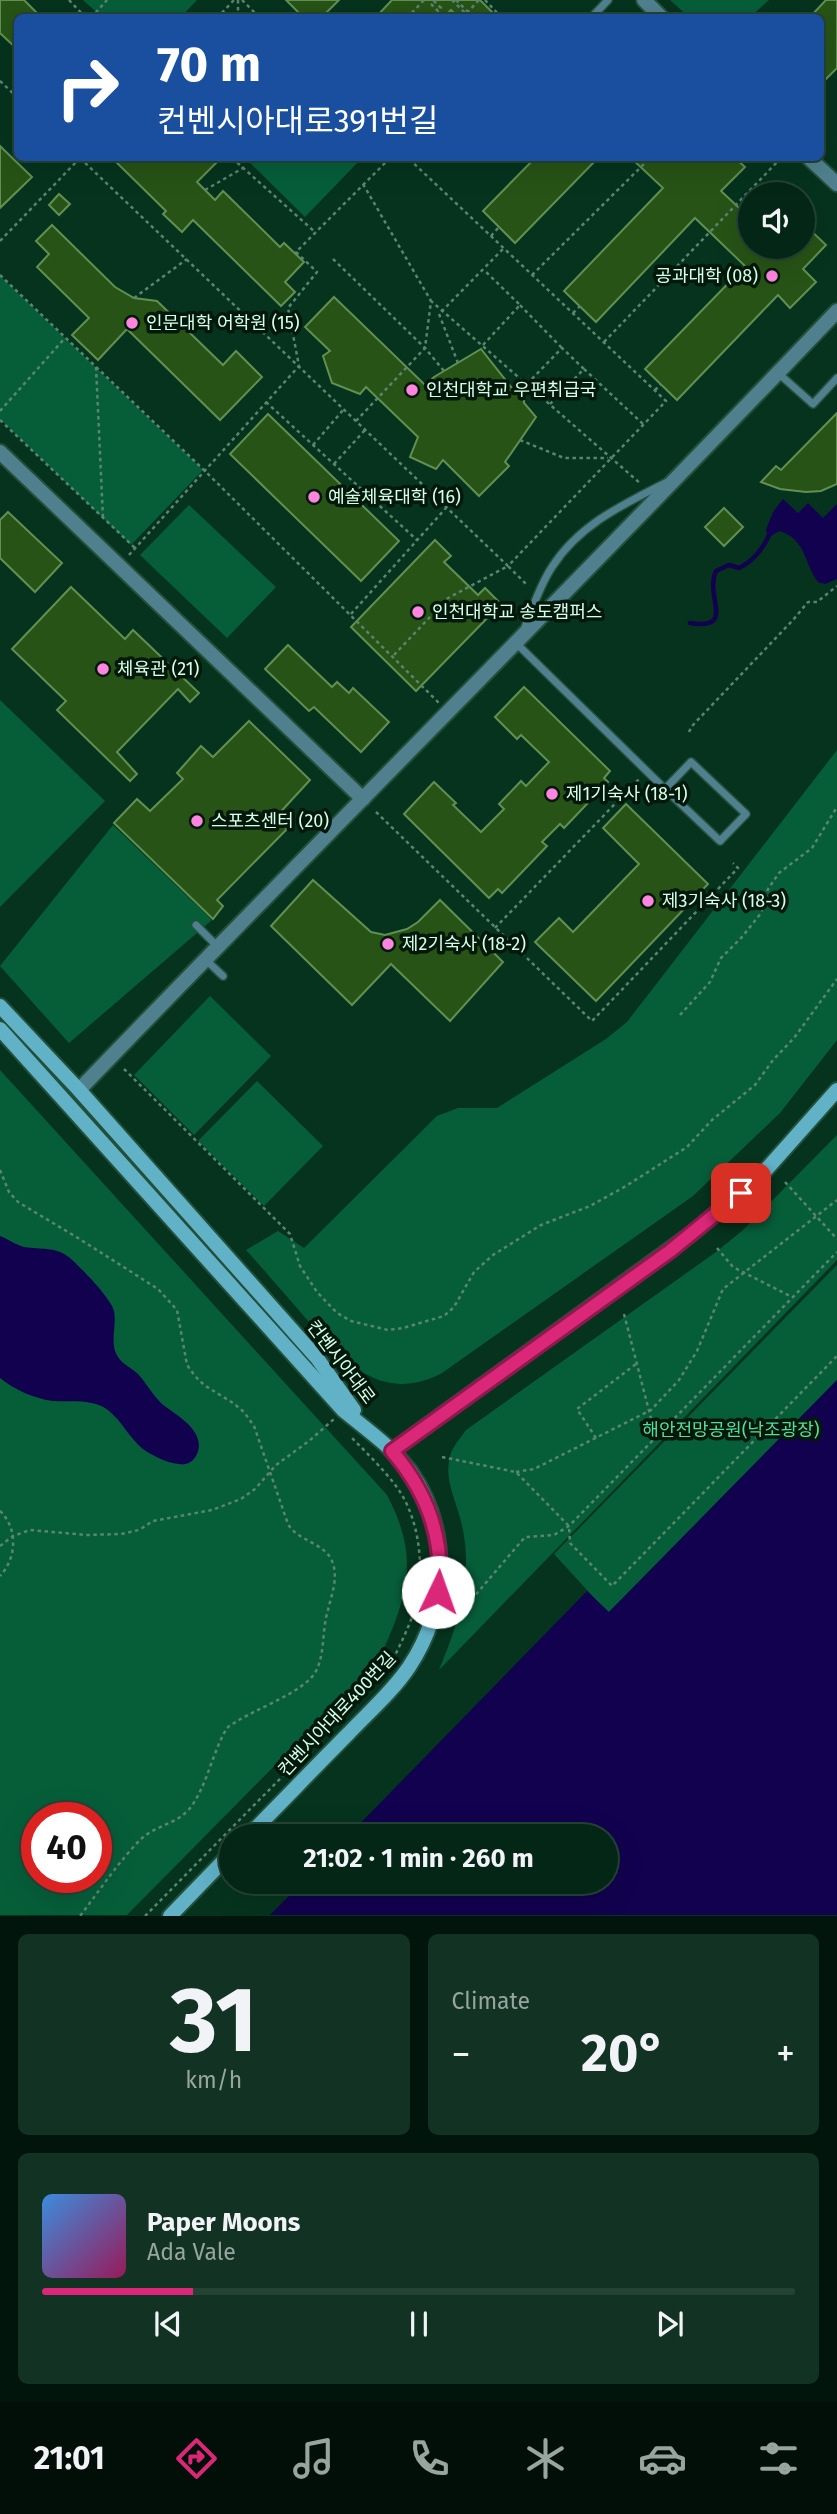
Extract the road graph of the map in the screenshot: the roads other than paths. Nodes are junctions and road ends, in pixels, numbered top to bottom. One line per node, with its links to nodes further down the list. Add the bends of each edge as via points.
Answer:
1 (644, 0): 2 (street)
2 (658, 14)
3 (813, 161): 4 (street)
4 (837, 184)
5 (837, 311): 6 (street)
6 (778, 373): 7 (lane, via 813,404); 9 (street)
7 (837, 378)
8 (0, 452): 12 (street)
9 (676, 478): 10 (street); 10 (lane, via 591,524 559,557)
10 (519, 640): 11 (lane); 12 (street)
11 (665, 789): 11 (lane, via 720,841 746,814 691,762)
12 (363, 799): 14 (street)
13 (196, 925): 14 (lane)
14 (218, 947): 15 (street)
15 (205, 959): 16 (lane); 19 (street)
16 (223, 976)
17 (0, 1006): 19 (main road, 컨벤시아대로)
18 (0, 1029): 21 (main road, 컨벤시아대로, via 343,1410)
19 (79, 1090): 21 (main road, 컨벤시아대로, via 317,1358)
20 (837, 1090): 22 (main road, via 765,1171 695,1231)
21 (369, 1431): 22 (main road, 컨벤시아대로400번길)
22 (392, 1451): 23 (main road, 컨벤시아대로400번길, via 420,1489 438,1538 439,1581 431,1623 395,1685)
23 (260, 1824)
24 (219, 1865): 25 (main road)
25 (170, 1916)

